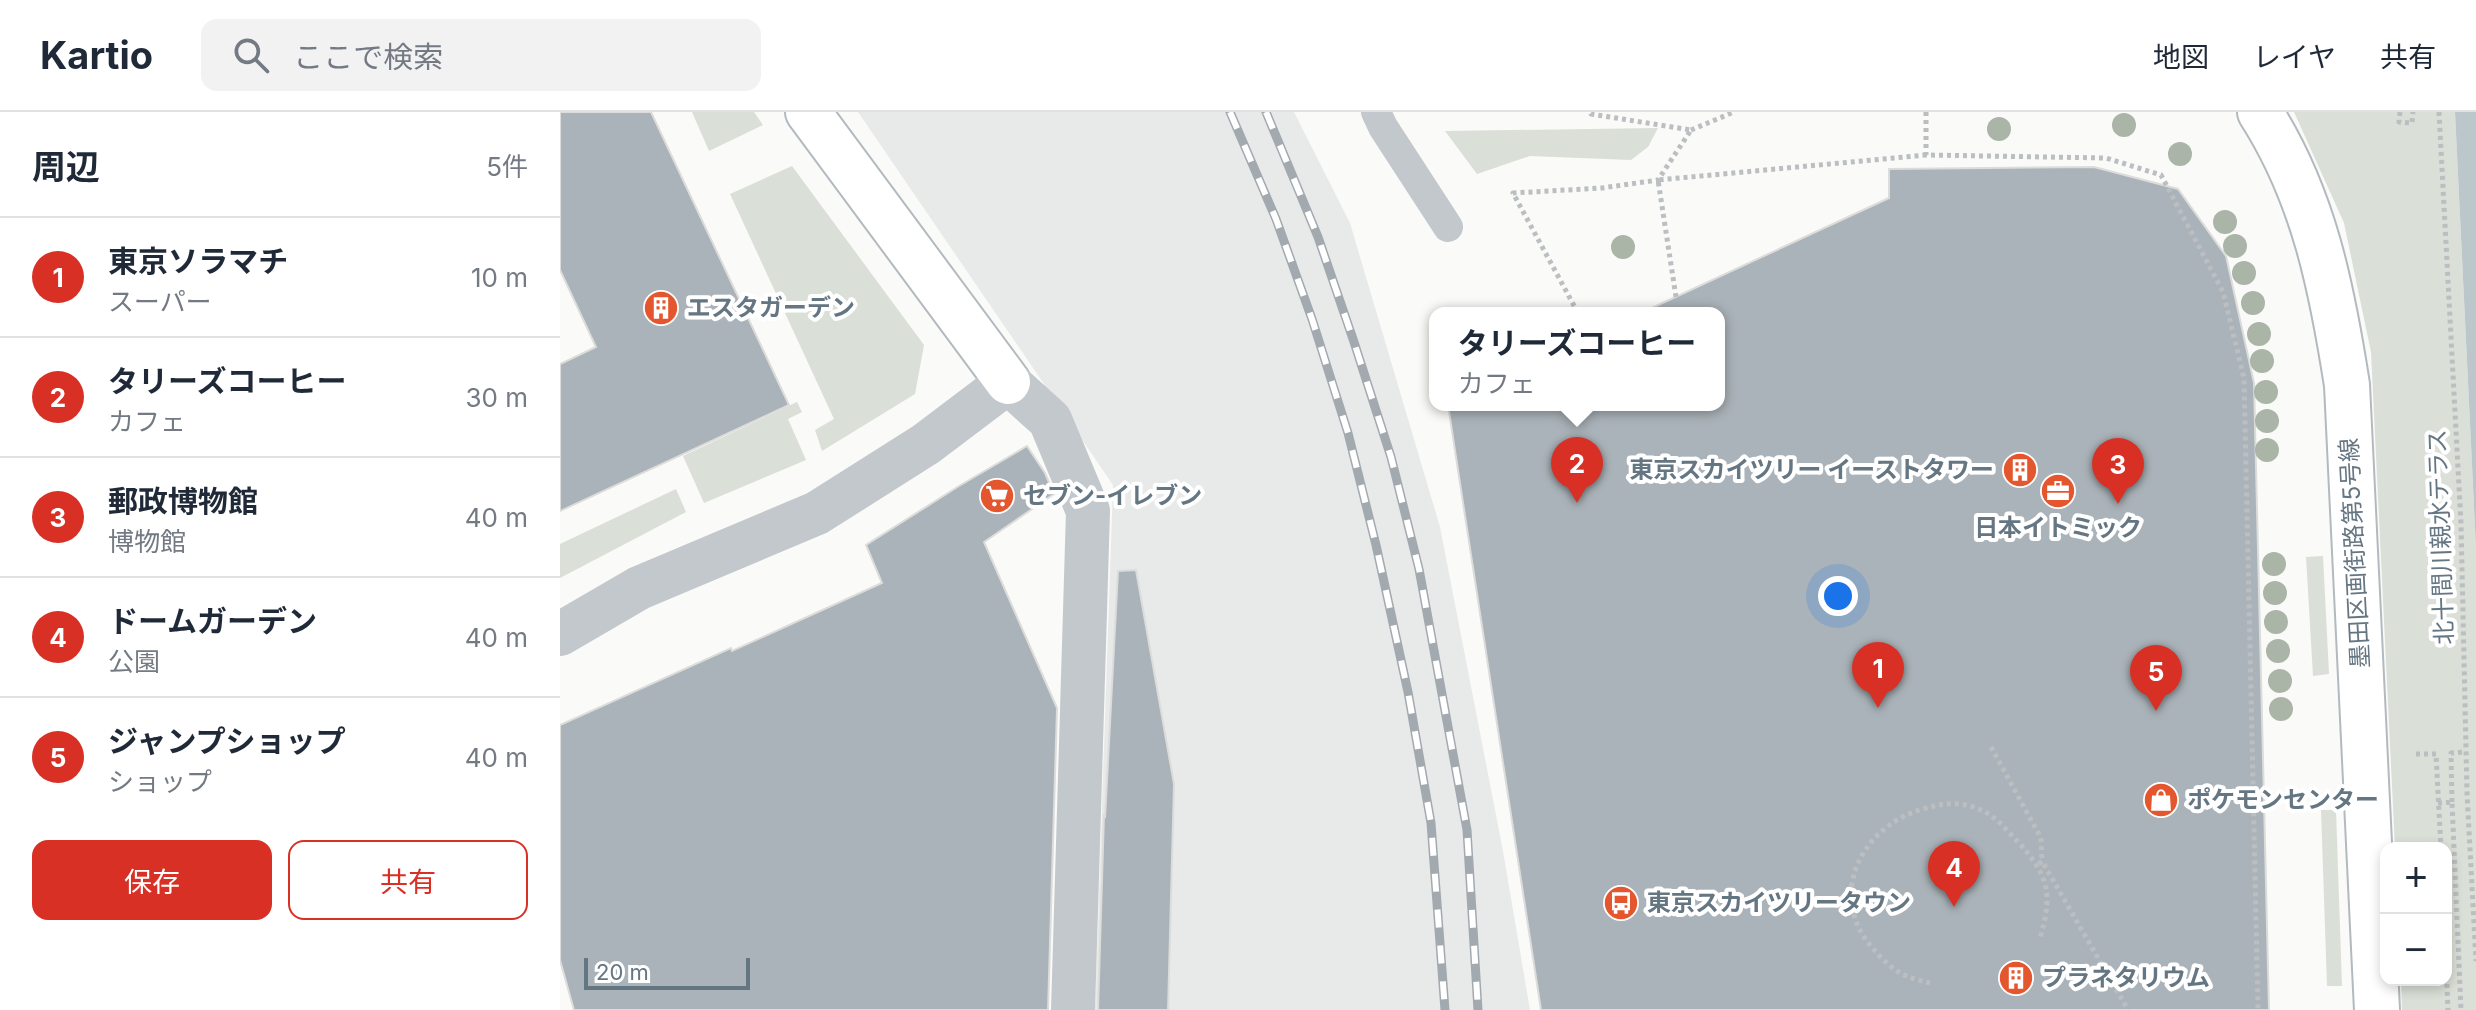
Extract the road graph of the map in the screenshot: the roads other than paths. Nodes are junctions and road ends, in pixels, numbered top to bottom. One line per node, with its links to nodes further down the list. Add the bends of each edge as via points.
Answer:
1 (808, 112): 5 (street)
2 (1376, 112): 4 (lane)
3 (2260, 112): 8 (street, 墨田区画街路第5号線, via 2294,176 2320,242 2347,385)
4 (1448, 227)
5 (1008, 382): 6 (street, via 926,444 817,513 639,588); 7 (street, via 1050,420 1088,511)
6 (560, 634)
7 (1073, 1010)
8 (2377, 1010)

